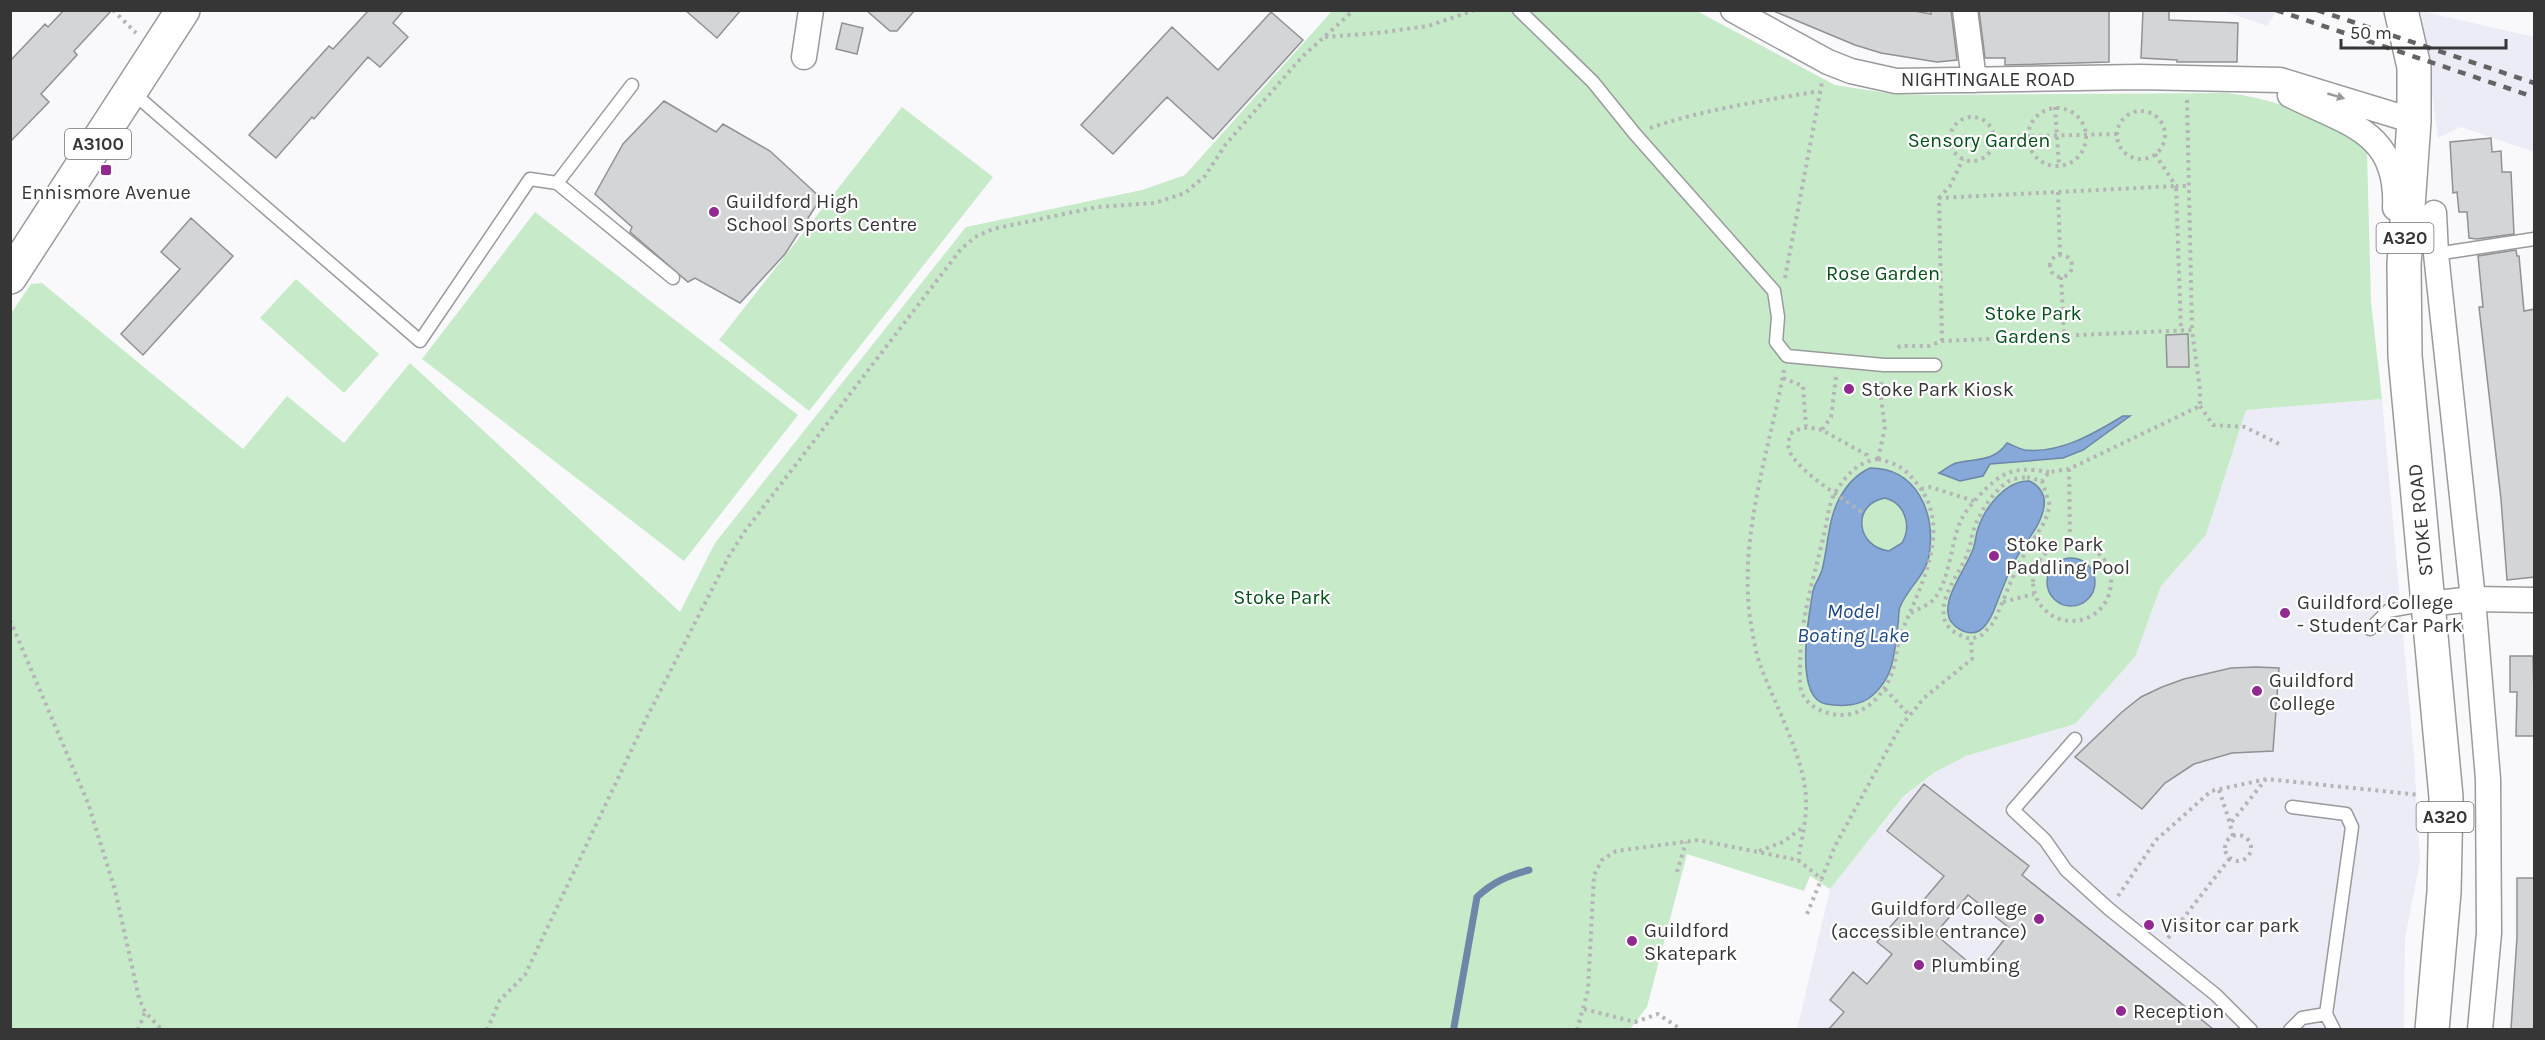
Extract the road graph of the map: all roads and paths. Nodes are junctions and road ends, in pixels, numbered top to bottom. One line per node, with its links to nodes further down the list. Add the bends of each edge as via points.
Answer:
1 (183, 10): 17 (main road, A3100)
2 (811, 10): 10 (street)
3 (1354, 10): 9 (path)
4 (1475, 10): 9 (path, via 1428,26)
5 (1519, 10): 20 (lane, via 1593,82)
6 (1733, 10): 11 (street, NIGHTINGALE ROAD)
7 (1965, 10): 14 (street)
8 (2401, 10): 19 (main road, STOKE ROAD / A320, via 2414,68)
9 (1325, 37): 99 (path, via 1302,57 1226,144 1204,176 1185,193 1155,203 1097,207 993,230 975,237 961,249 729,556 642,727 525,975 500,1000)
10 (804, 57)
11 (1828, 62): 14 (street, NIGHTINGALE ROAD, via 1851,72 1896,81); 16 (path)
12 (2187, 78): 13 (street, NIGHTINGALE ROAD); 14 (street, NIGHTINGALE ROAD); 31 (path)
13 (2259, 79): 19 (street, NIGHTINGALE ROAD, one-way to 19, via 2280,80); 47 (street, NIGHTINGALE ROAD, via 2371,136 2388,158 2394,175 2395,311)
14 (1974, 80)
15 (632, 85): 29 (lane)
16 (1819, 91): 20 (path, via 1690,116); 41 (path)
17 (132, 92): 29 (lane, via 420,341 530,179); 38 (main road, A3100)
18 (2055, 107): 22 (path, via 2073,111); 23 (path); 25 (path, via 2033,120)
19 (2414, 121): 47 (main road, STOKE ROAD / A320, via 2404,264)
20 (1635, 134): 41 (lane, via 1774,291)
21 (2117, 134): 22 (path); 26 (path, via 2121,148 2133,157); 26 (path, via 2129,114 2152,114 2163,125 2164,133)
22 (2087, 135): 23 (path); 28 (path, via 2082,153)
23 (2057, 136): 25 (path); 28 (path)
24 (1994, 137): 25 (path); 27 (path, via 1991,150 1982,159); 27 (path, via 1988,123 1981,119 1966,117 1959,121 1950,140)
25 (2028, 137): 28 (path, via 2040,161)
26 (2155, 154): 30 (path)
27 (1962, 159): 33 (path, via 1950,186)
28 (2059, 166)
29 (556, 183): 40 (lane)
30 (2176, 186): 31 (path); 32 (path); 43 (path)
31 (2188, 186): 42 (path)
32 (2058, 192): 33 (path); 37 (path)
33 (1939, 198): 45 (path)
34 (2434, 213): 36 (street)
35 (2535, 239): 36 (lane)
36 (2436, 254): 67 (street)
37 (2060, 255): 39 (path, via 2068,258 2071,265 2069,273); 39 (path, via 2052,258 2050,267 2053,274)
38 (10, 277)
39 (2061, 277): 44 (path)
40 (673, 278)
41 (1778, 317): 46 (lane, via 1776,342)
42 (2192, 330): 43 (path); 52 (path)
43 (2181, 331): 44 (path)
44 (2064, 335): 45 (path)
45 (1942, 341): 49 (path, via 1929,346 1900,346)
46 (1787, 356): 48 (lane); 51 (path)
47 (2405, 356): 70 (main road, STOKE ROAD / A320)
48 (1839, 362): 49 (lane); 54 (path, via 1831,417)
49 (1884, 365): 50 (lane); 56 (path, via 1880,391 1884,427)
50 (1935, 365)
51 (1783, 378): 53 (path, via 1803,386); 83 (path, via 1756,491 1748,595 1760,665 1800,767 1806,804)
52 (2199, 406): 55 (path, via 2213,425 2245,428); 58 (path)
53 (1806, 426): 54 (path); 62 (path, via 1790,434 1789,450)
54 (1822, 430): 57 (path, via 1867,455)
55 (2279, 444)
56 (1878, 459): 57 (path); 61 (path, via 1897,463)
57 (1868, 460): 62 (path, via 1853,468)
58 (2069, 469): 59 (path); 65 (path)
59 (2049, 472): 60 (path); 63 (path, via 2007,472)
60 (2042, 481): 69 (path, via 2050,506); 74 (path, via 2027,477 2010,481 1986,506 1974,529 1946,601 1944,617 1959,636)
61 (1921, 489): 63 (path, via 1930,487); 71 (path, via 1934,532 1923,584)
62 (1834, 493): 64 (path); 75 (path, via 1807,597 1800,655 1802,693 1821,711 1840,715 1863,710)
63 (1974, 501): 71 (path, via 1959,524 1942,585 1934,599)
64 (1863, 513)
65 (2070, 543): 66 (path, via 2048,551 2040,560 2032,582); 66 (path, via 2095,551 2104,561 2110,573 2107,599 2088,618 2075,621 2049,615)
66 (2034, 594): 69 (path)
67 (2473, 599): 68 (street); 70 (street); 106 (street, via 2488,779 2488,933)
68 (2535, 600)
69 (2002, 603): 74 (path, via 1989,629)
70 (2428, 604): 73 (lane, via 2388,611); 80 (main road, STOKE ROAD / A320)
71 (1909, 614): 75 (path, via 1894,668)
72 (10, 620): 95 (path, via 88,803)
73 (2370, 629)
74 (1971, 639): 76 (path, via 1972,659)
75 (1884, 688): 76 (path)
76 (1909, 715): 90 (path, via 1834,846)
77 (2075, 739): 91 (lane, via 2013,810 2045,840 2066,870)
78 (2267, 779): 79 (path); 80 (path); 82 (path)
79 (2219, 790): 82 (path); 91 (path, via 2211,791 2156,840)
80 (2446, 797): 105 (main road, STOKE ROAD / A320, via 2444,892)
81 (2292, 807): 96 (lane, via 2346,814 2352,827)
82 (2230, 824): 84 (path)
83 (1803, 828): 86 (path); 88 (path)
84 (2233, 836): 87 (path, via 2225,844); 87 (path, via 2245,837 2251,843 2251,852 2242,860)
85 (1686, 842): 86 (path, via 1698,840); 89 (path); 94 (path, via 1616,850 1602,860 1594,875)
86 (1758, 852): 88 (path)
87 (2230, 858): 93 (path)
88 (1798, 860): 90 (path)
89 (1677, 872)
90 (1823, 880): 92 (path)
91 (2109, 909): 93 (lane)
92 (1807, 914)
93 (2159, 950): 102 (lane)
94 (1584, 1009): 100 (path); 101 (path, via 1635,1023 1658,1014)
95 (145, 1012): 97 (path); 98 (path)
96 (2326, 1014): 103 (lane, via 2302,1018); 104 (lane)
97 (138, 1029)
98 (162, 1029)
99 (487, 1029)
100 (1577, 1029)
101 (1682, 1029)
102 (2252, 1029)
103 (2290, 1029)
104 (2334, 1029)
105 (2432, 1029)
106 (2480, 1029)

